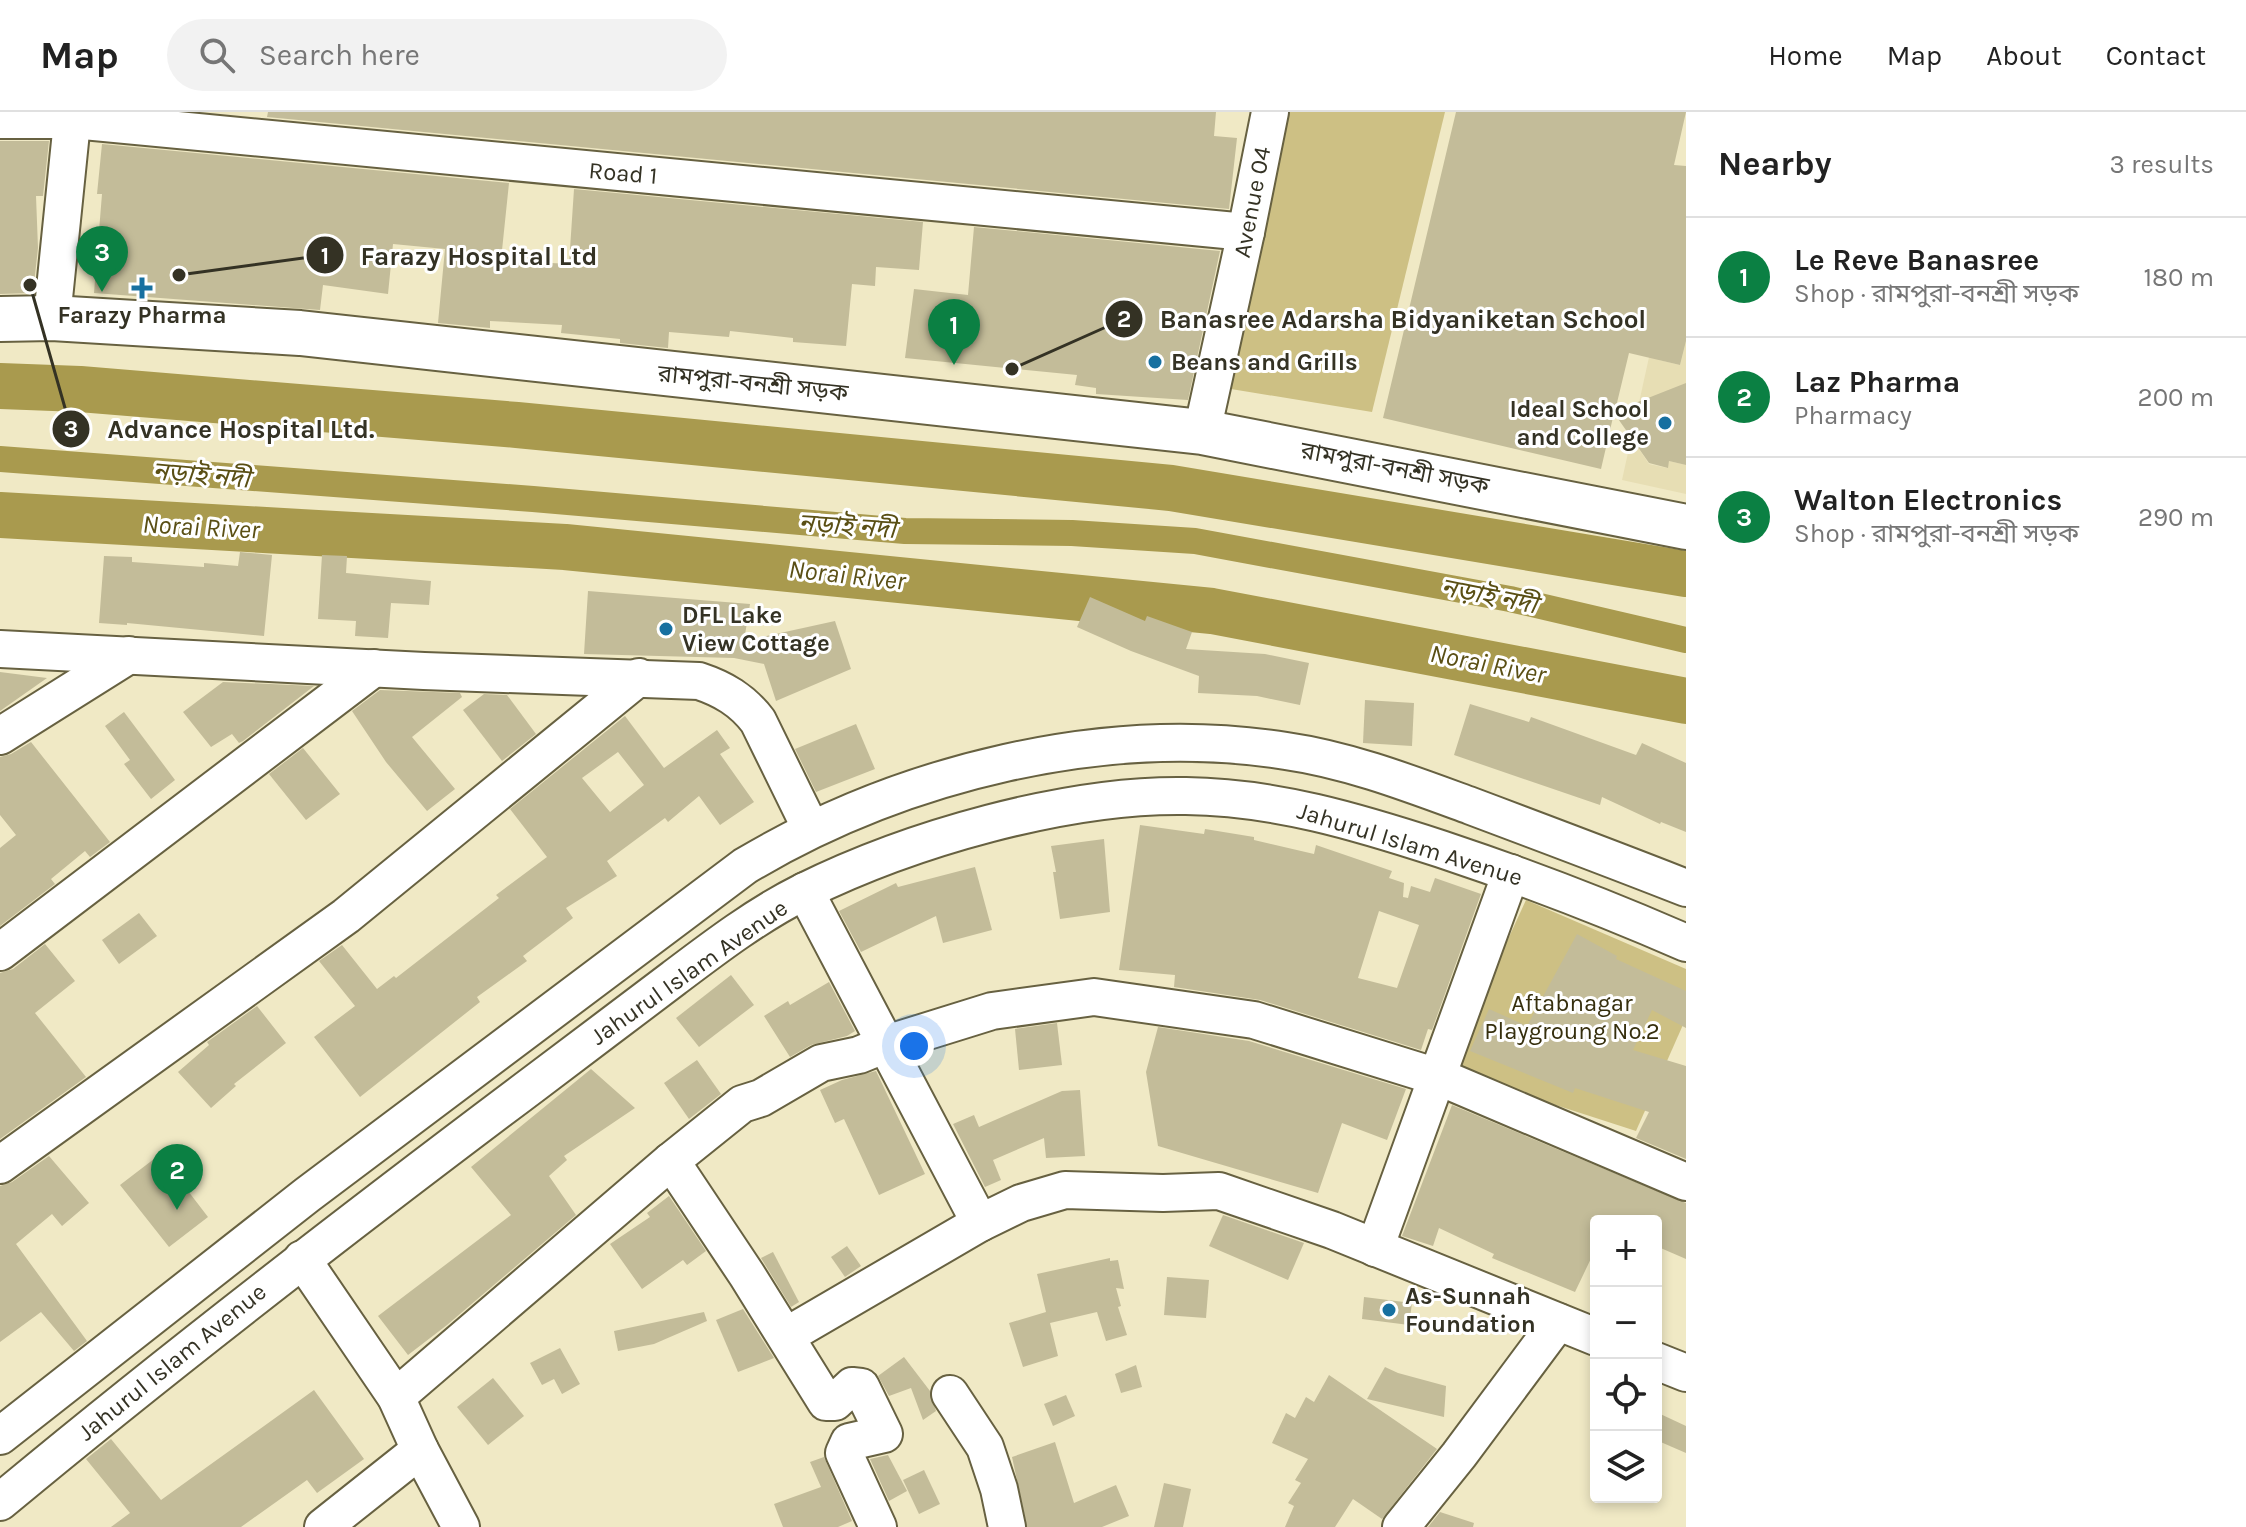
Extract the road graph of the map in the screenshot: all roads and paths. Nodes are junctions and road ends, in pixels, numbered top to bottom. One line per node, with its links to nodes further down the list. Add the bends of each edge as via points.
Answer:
1 (1270, 112): 4 (street, Avenue 04)
2 (73, 116): 3 (street, Road 1); 4 (street, Road 1); 5 (street)
3 (0, 120)
4 (1246, 232): 7 (street, Avenue 04)
5 (52, 318): 6 (main road, রামপুরা-বনশ্রী সড়ক); 7 (main road, রামপুরা-বনশ্রী সড়ক, via 300,333)
6 (0, 319)
7 (1202, 432): 8 (main road, রামপুরা-বনশ্রী সড়ক)
8 (1500, 489): 9 (main road, রামপুরা-বনশ্রী সড়ক); 10 (main road, রামপুরা-বনশ্রী সড়ক)
9 (1686, 527)
10 (1686, 544)
11 (0, 649): 12 (street)
12 (129, 655): 13 (street); 15 (street)
13 (374, 668): 14 (street); 21 (street)
14 (639, 677): 16 (street, via 699,681 746,705); 25 (street, via 346,916)
15 (0, 736)
16 (811, 829): 18 (street, Jahurul Islam Avenue, via 895,796 1032,758 1134,743 1244,746 1285,750 1380,775); 37 (street, Jahurul Islam Avenue, via 745,866 307,1195)
17 (1511, 873): 19 (street, Jahurul Islam Avenue, via 1333,815 1236,799 1151,796 1030,814 965,831); 20 (street, Jahurul Islam Avenue); 23 (street)
18 (1686, 888)
19 (805, 891): 22 (street); 29 (street, Jahurul Islam Avenue, via 717,945)
20 (1686, 943)
21 (0, 952)
22 (886, 1044): 23 (street, via 992,1011 1094,997 1254,1020); 24 (street, via 821,1063 742,1104); 27 (street)
23 (1437, 1077): 26 (street); 28 (street)
24 (671, 1161): 32 (street); 36 (street)
25 (0, 1165)
26 (1686, 1182)
27 (980, 1223): 28 (street, via 1065,1190 1219,1191); 32 (street)
28 (1375, 1248): 30 (street)
29 (302, 1259): 36 (street); 39 (street, Jahurul Islam Avenue)
30 (1558, 1322): 31 (street); 44 (street)
31 (1590, 1335)
32 (786, 1336): 42 (street, via 826,1402 861,1387 884,1431 849,1442 844,1453)
33 (1662, 1363): 34 (street)
34 (1686, 1373)
35 (950, 1394): 43 (street, via 985,1447)
36 (396, 1397): 38 (street)
37 (0, 1436)
38 (420, 1450): 40 (street); 41 (street)
39 (0, 1502)
40 (323, 1527)
41 (461, 1527)
42 (878, 1527)
43 (1007, 1527)
44 (1401, 1527)

